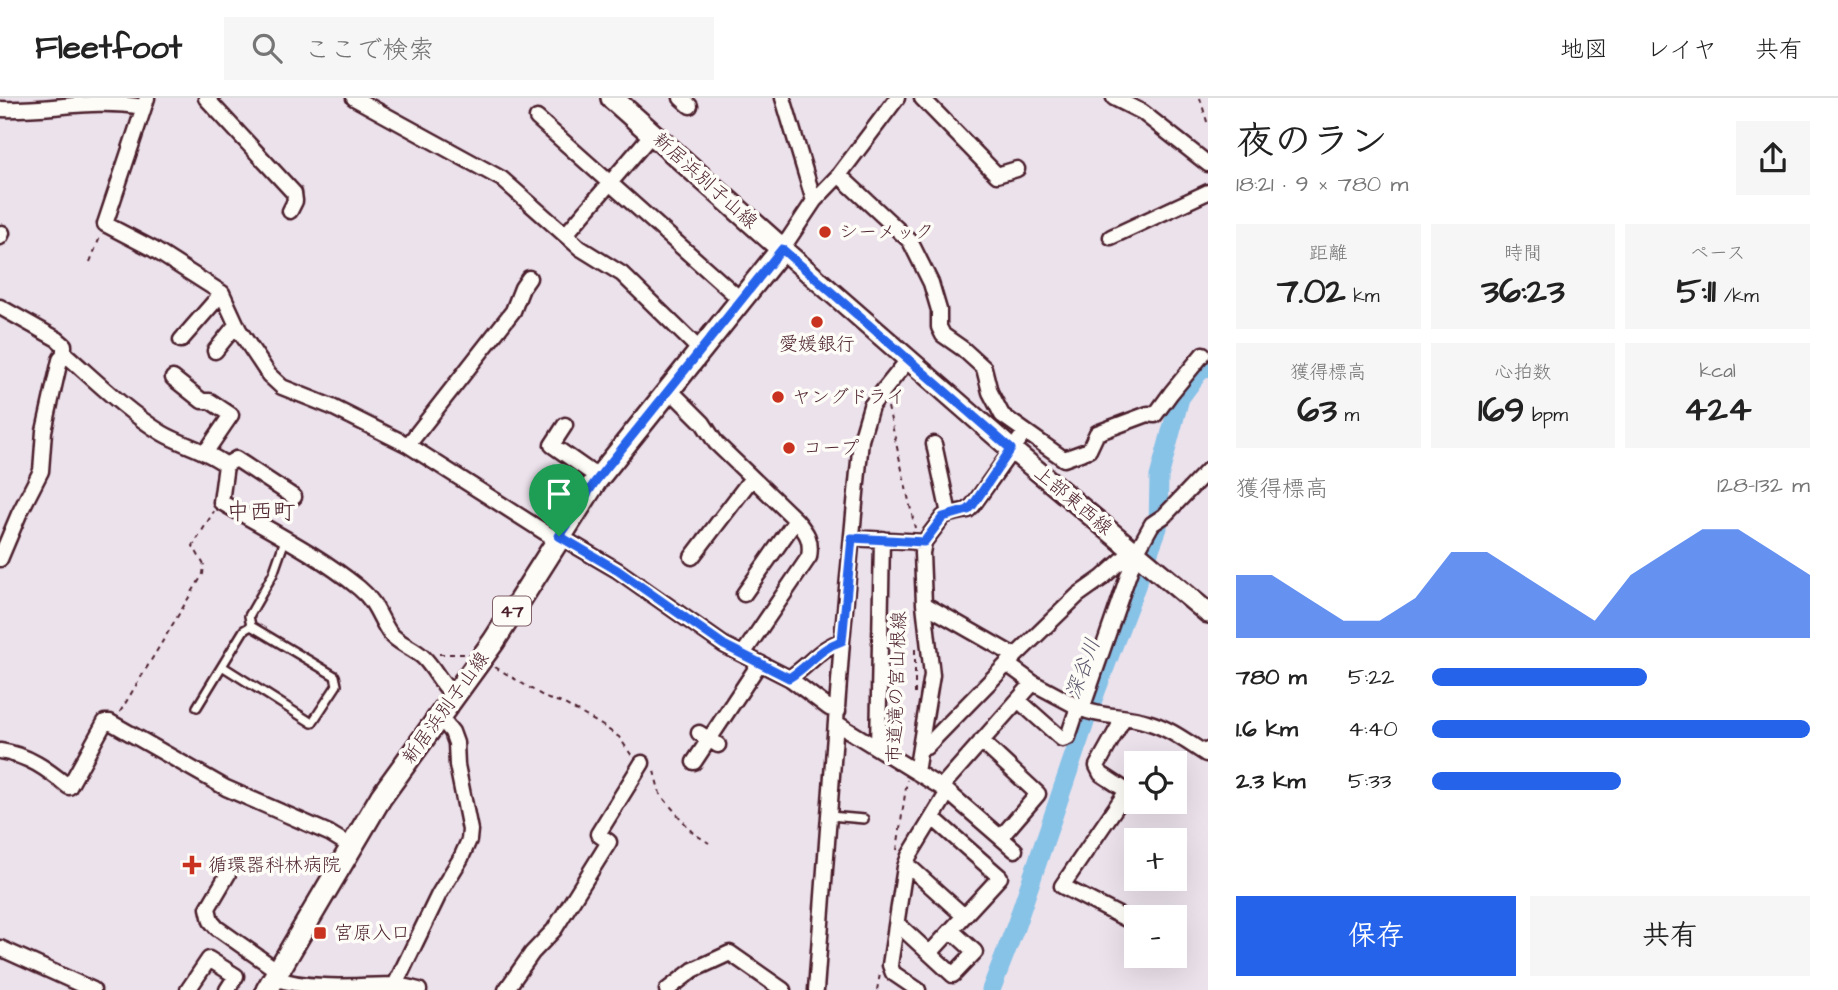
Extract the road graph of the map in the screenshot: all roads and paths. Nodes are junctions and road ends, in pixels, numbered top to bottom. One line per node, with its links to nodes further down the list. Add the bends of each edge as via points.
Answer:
1 (206, 98): 20 (street, via 294,192)
2 (354, 98): 22 (street, via 502,179)
3 (613, 98): 13 (main road, 新居浜別子山線)
4 (783, 98): 19 (street)
5 (897, 98): 16 (street)
6 (922, 98): 15 (street, via 997,175)
7 (1114, 98): 14 (street, via 1150,118)
8 (1200, 98): 12 (path)
9 (145, 103): 10 (street, via 98,100); 21 (street)
10 (0, 109)
11 (537, 118): 17 (street)
12 (1208, 125)
13 (652, 134): 17 (street); 24 (main road, 新居浜別子山線)
14 (1208, 164)
15 (1017, 169)
16 (839, 175): 19 (street); 41 (street, via 910,241 931,283 943,335 984,368 996,406)
17 (609, 184): 22 (street); 28 (street)
18 (1208, 192): 23 (street)
19 (814, 201): 24 (street)
20 (290, 211)
21 (105, 224): 25 (path); 27 (street)
22 (566, 234): 33 (street, via 622,274)
23 (1111, 236)
24 (782, 249): 28 (main road, 新居浜別子山線 / 47); 36 (street, 上部東西線)
25 (90, 262)
26 (529, 278): 43 (street, via 513,312)
27 (222, 293): 30 (street); 31 (street)
28 (741, 300): 33 (main road, 新居浜別子山線 / 47)
29 (0, 307): 34 (street, via 57,339 64,345)
30 (236, 325): 32 (street); 43 (street, via 282,387)
31 (181, 340)
32 (215, 351)
33 (701, 351): 39 (main road, 新居浜別子山線 / 47)
34 (64, 353): 45 (street, via 159,431); 54 (street, via 44,432 41,471)
35 (1203, 354): 41 (street, via 1155,415 1097,433 1089,450 1064,459)
36 (908, 360): 38 (street); 44 (street, 上部東西線)
37 (173, 378): 45 (street, via 202,401 231,415)
38 (884, 388): 56 (street, via 871,406 861,440); 59 (path)
39 (670, 390): 48 (main road, 新居浜別子山線 / 47); 49 (street)
40 (565, 425): 48 (street, via 552,445)
41 (1025, 432): 44 (street)
42 (934, 444): 52 (street)
43 (408, 445): 55 (street)
44 (1011, 449): 52 (street, via 973,505); 60 (street, 上部東西線)
45 (205, 453): 46 (street)
46 (226, 465): 50 (street, via 236,459); 51 (street)
47 (1208, 470): 60 (street, via 1158,520)
48 (599, 478): 55 (main road, 新居浜別子山線 / 47)
49 (752, 478): 53 (street); 61 (street)
50 (294, 497)
51 (221, 502): 58 (street); 85 (path, via 194,546 204,565 203,574)
52 (949, 514): 59 (street)
53 (796, 520): 63 (street); 69 (street, via 811,544 809,556)
54 (5, 533): 62 (street)
55 (558, 538): 69 (street, via 617,570); 71 (main road, 新居浜別子山線 / 47)
56 (852, 538): 57 (street); 68 (street)
57 (882, 539): 59 (street); 87 (street)
58 (285, 540): 66 (lane, via 273,574 249,616); 70 (street, via 359,588 376,605 397,641)
59 (918, 541): 64 (street)
60 (1138, 556): 65 (street, 上部東西線); 72 (street, via 1078,595); 81 (street)
61 (692, 557)
62 (0, 559)
63 (744, 594)
64 (924, 604): 72 (street); 88 (street, via 932,675)
65 (1208, 613)
66 (251, 626): 74 (lane); 74 (lane, via 335,676 337,685 312,723)
67 (915, 636): 79 (path, 市道滝の宮山根線)
68 (842, 641): 75 (street, via 827,645); 83 (street)
69 (743, 654): 73 (street)
70 (425, 659): 71 (path, via 441,653); 77 (street)
71 (481, 659): 77 (main road, 新居浜別子山線 / 47); 92 (path, via 603,726)
72 (1011, 660): 76 (street); 88 (street)
73 (759, 664): 75 (street); 91 (street, via 736,709)
74 (222, 666): 80 (lane)
75 (789, 678): 83 (street)
76 (1033, 683): 78 (street); 81 (street)
77 (454, 695): 82 (main road, 新居浜別子山線 / 47)
78 (1018, 700): 81 (street, via 1062,739); 86 (street)
79 (915, 704)
80 (197, 707)
81 (1085, 710): 84 (street)
82 (439, 716): 100 (main road, 新居浜別子山線 / 47); 113 (street, via 456,743 469,840)
83 (838, 718): 87 (street); 95 (street)
84 (1123, 719): 89 (street, via 1155,725 1206,754); 106 (street, via 1097,766 1101,774 1128,791 1062,886)
85 (113, 724): 90 (street, via 105,722 69,787 43,766 18,753); 100 (street, via 226,788)
86 (981, 741): 94 (street); 98 (street, via 1038,794)
87 (878, 748): 93 (street)
88 (922, 748): 93 (street)
89 (1208, 750)
90 (0, 751)
91 (693, 761)
92 (642, 763): 99 (path, via 655,771 660,794 693,833); 119 (street, via 598,834 608,842 554,930)
93 (913, 770): 94 (street); 102 (path, 市道滝の宮山根線)
94 (945, 789): 96 (street); 98 (street)
95 (830, 816): 97 (lane); 122 (street)
96 (933, 817): 103 (street); 105 (street, via 1000,877)
97 (864, 819)
98 (1001, 837): 101 (street)
99 (709, 843)
100 (352, 846): 112 (main road, 新居浜別子山線 / 47)
101 (1015, 850)
102 (896, 852)
103 (905, 867): 105 (street); 107 (street)
104 (228, 874): 112 (street, via 208,908 211,921)
105 (964, 916): 108 (street)
106 (1124, 918)
107 (896, 926): 110 (street); 124 (street, via 890,965 893,973)
108 (951, 930): 110 (street); 110 (street, via 975,952 953,975)
109 (0, 948): 114 (street)
110 (930, 953)
111 (881, 962): 123 (path)
112 (273, 979): 113 (street, via 328,990)
113 (396, 985): 118 (street)
114 (71, 986): 115 (street)
115 (93, 990)
116 (188, 990): 117 (street, via 209,959 236,976)
117 (227, 990)
118 (419, 990)
119 (506, 990)
120 (667, 990): 121 (street, via 693,970 730,953)
121 (783, 990)
122 (816, 990)
123 (877, 990)
124 (918, 990)

